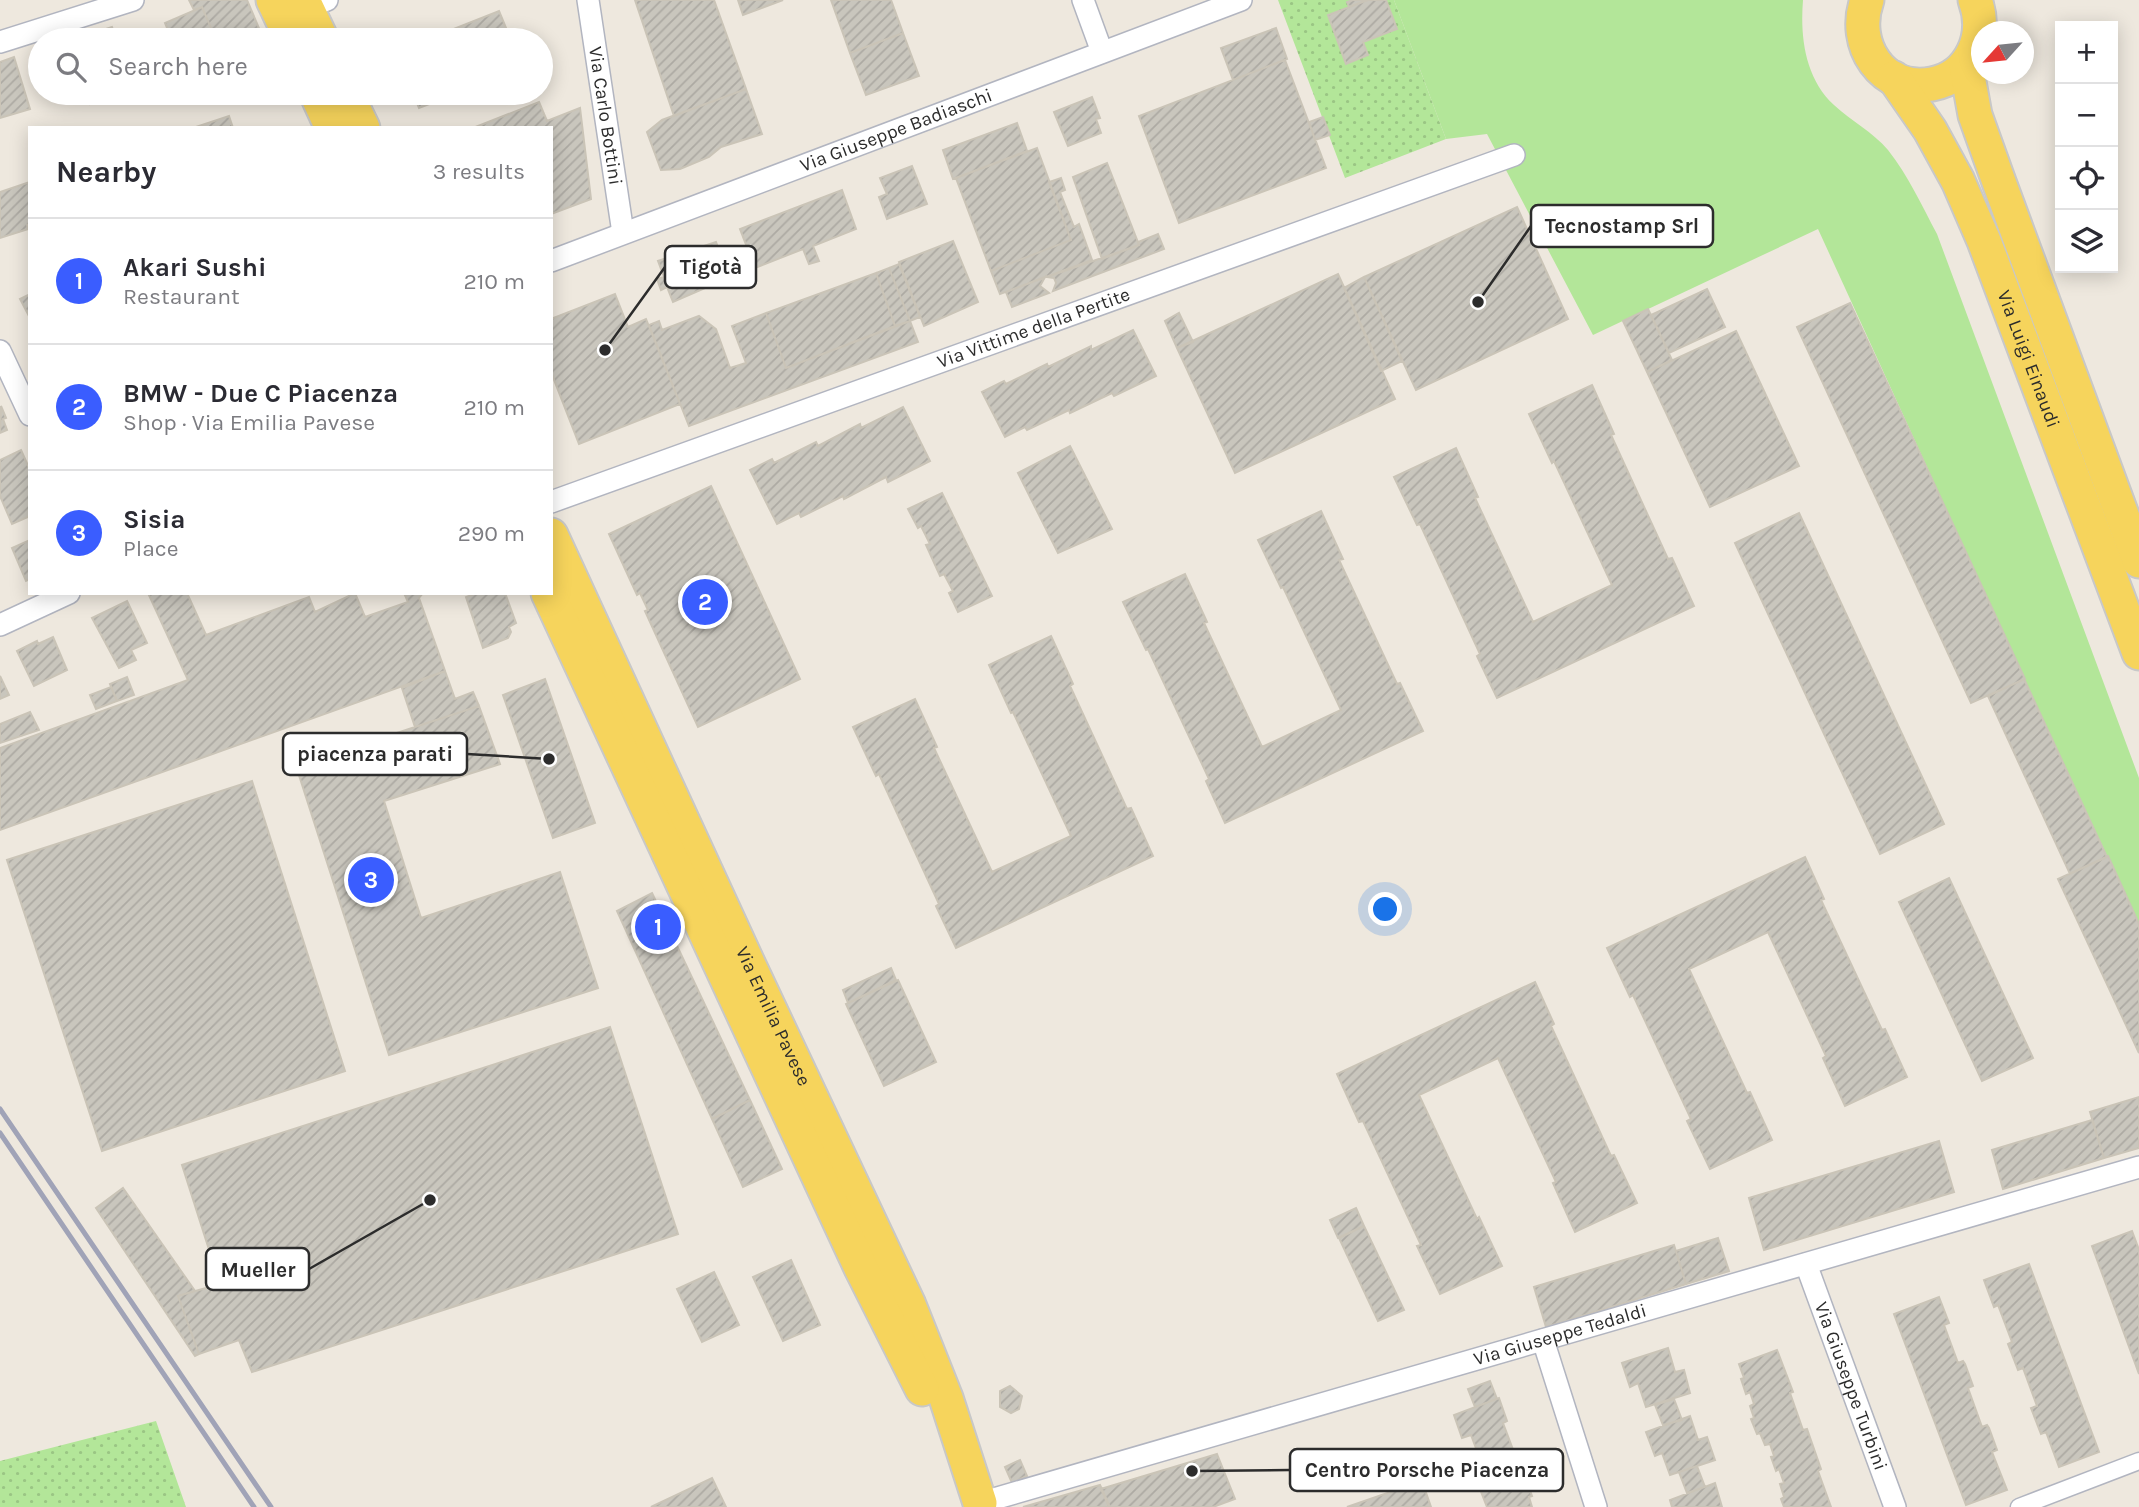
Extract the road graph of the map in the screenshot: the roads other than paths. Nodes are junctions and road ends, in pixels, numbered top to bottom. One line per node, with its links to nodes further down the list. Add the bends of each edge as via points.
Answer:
1 (133, 0): 9 (street)
2 (273, 0): 10 (main road)
3 (588, 0): 22 (street, Via Carlo Bottini)
4 (1083, 0): 14 (street)
5 (1241, 0): 14 (street, Via Giuseppe Badiaschi)
6 (1867, 0): 16 (main road, Via Luigi Einaudi, via 1862,37 1879,67)
7 (312, 3): 11 (main road)
8 (1983, 7): 15 (main road, via 1980,37)
9 (44, 28)
10 (286, 28)
11 (319, 28)
12 (28, 33): 13 (street)
13 (0, 42)
14 (1102, 52): 22 (street, Via Giuseppe Badiaschi)
15 (1966, 65): 16 (main road, via 1932,84); 28 (main road, Via Luigi Einaudi, via 1974,109 1999,183)
16 (1894, 78): 32 (main road, Via Luigi Einaudi, via 1930,130 1984,241)
17 (321, 105): 19 (main road)
18 (352, 105): 20 (main road)
19 (331, 126)
20 (362, 126)
21 (1514, 155): 26 (street, Via Vittime della Pertite)
22 (624, 233): 23 (street, Via Giuseppe Badiaschi)
23 (553, 260)
24 (0, 351): 25 (street)
25 (28, 411)
26 (553, 501)
27 (553, 539): 37 (main road, Via Emilia Pavese, via 909,1305)
28 (2139, 561)
29 (65, 595): 31 (street)
30 (549, 595): 37 (main road, Via Emilia Pavese, via 861,1268)
31 (0, 625)
32 (2139, 653)
33 (2139, 1167): 34 (street, Via Giuseppe Tedaldi)
34 (1806, 1264): 35 (street, Via Giuseppe Tedaldi); 39 (street, Via Giuseppe Turbini)
35 (1543, 1340): 37 (street, Via Giuseppe Tedaldi); 38 (street)
36 (2139, 1461): 40 (street)
37 (981, 1505)
38 (1596, 1507)
39 (1895, 1507)
40 (2019, 1507)

